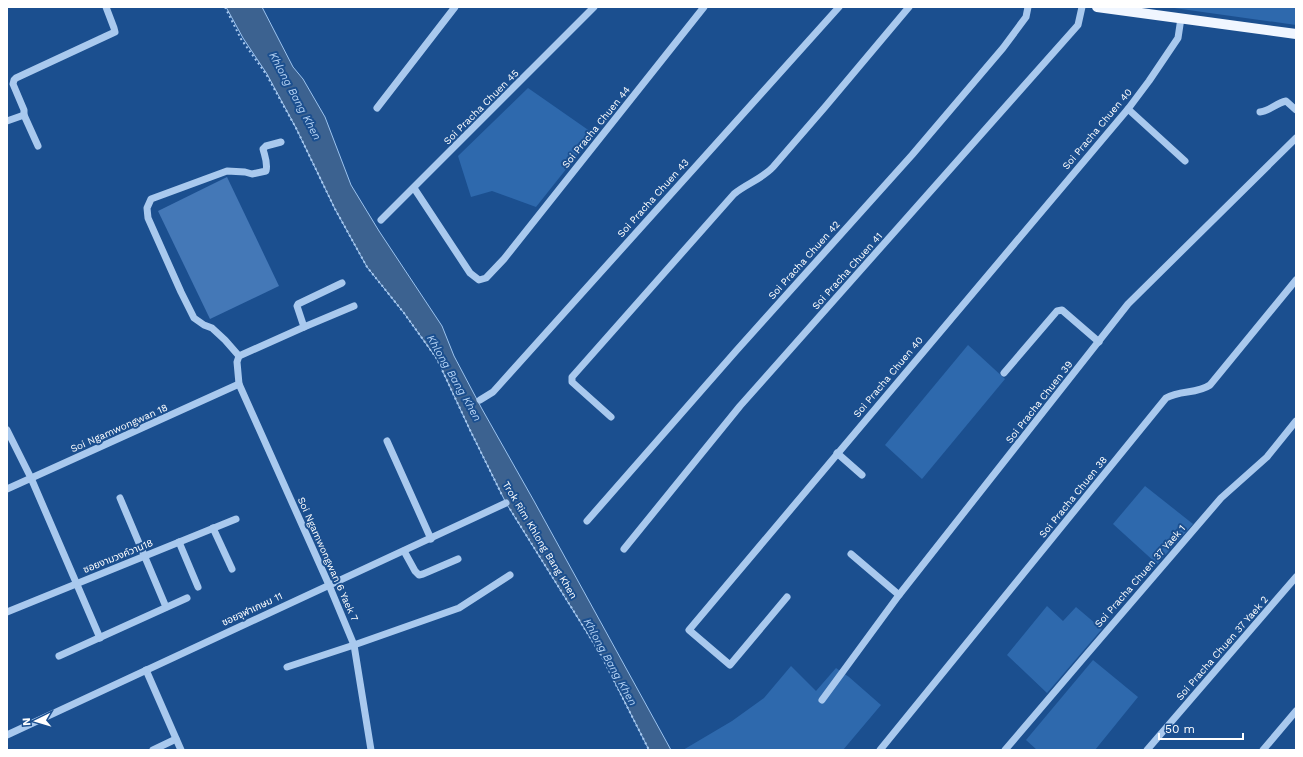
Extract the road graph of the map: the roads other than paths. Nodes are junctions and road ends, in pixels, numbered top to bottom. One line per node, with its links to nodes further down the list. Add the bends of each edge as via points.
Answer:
1 (106, 7): 16 (street, via 115,32 14,80 13,84)
2 (455, 7): 12 (street)
3 (594, 7): 22 (street, Soi Pracha Chuen 45)
4 (704, 7): 22 (street, Soi Pracha Chuen 44, via 504,259 486,278 479,280 470,273)
5 (839, 7): 32 (street, Soi Pracha Chuen 43, via 493,392)
6 (909, 7): 33 (street, via 773,167 732,197 572,377 572,382)
7 (1028, 7): 44 (street, Soi Pracha Chuen 42, via 1026,17 1003,48 917,149)
8 (1082, 7): 48 (street, Soi Pracha Chuen 41, via 1078,24 740,406)
9 (1097, 7): 10 (main road)
10 (1181, 18): 11 (main road); 13 (street, Soi Pracha Chuen 40, via 1178,38)
11 (1296, 34)
12 (377, 108)
13 (1128, 109): 21 (street); 37 (street, Soi Pracha Chuen 40)
14 (1296, 110): 15 (street, via 1286,102)
15 (1260, 112)
16 (24, 115): 17 (street); 20 (street)
17 (7, 121)
18 (1296, 138): 28 (street, Soi Pracha Chuen 39, via 1128,304)
19 (281, 142): 29 (street, via 263,149 267,162 266,171 252,174 227,171 151,199 147,208 148,218 194,318 212,328)
20 (38, 146)
21 (1185, 161)
22 (414, 188): 23 (street, Soi Pracha Chuen 45)
23 (382, 220)
24 (1296, 280): 76 (street, Soi Pracha Chuen 38, via 1210,384 1201,390 1166,398)
25 (342, 283): 27 (street, via 298,304)
26 (354, 306): 27 (street)
27 (304, 326): 29 (street)
28 (1099, 342): 30 (street, via 1068,314 1062,310 1057,311); 59 (street, Soi Pracha Chuen 39)
29 (239, 356): 31 (street, Soi Ngamwongwan 6 Yaek 7)
30 (1004, 373)
31 (239, 384): 39 (street, Soi Ngamwongwan 18); 57 (street, Soi Ngamwongwan 6 Yaek 7)
32 (480, 400)
33 (611, 417)
34 (1296, 421): 77 (street, Soi Pracha Chuen 37 Yaek 1, via 1267,457 1221,498)
35 (7, 430): 39 (street)
36 (387, 441): 46 (street)
37 (837, 453): 38 (street); 60 (street, Soi Pracha Chuen 40, via 689,630 730,665)
38 (862, 475)
39 (31, 478): 40 (street, Soi Ngamwongwan 18); 56 (street)
40 (7, 489)
41 (120, 498): 51 (street)
42 (506, 503): 46 (street, ซอยจุฬาเกษม 11)
43 (236, 519): 45 (street, ซอยงามวงค์วาน18)
44 (587, 521)
45 (213, 528): 47 (street, ซอยงามวงค์วาน18); 53 (street)
46 (431, 539): 49 (street, ซอยจุฬาเกษม 11)
47 (179, 542): 51 (street, ซอยงามวงค์วาน18); 58 (street)
48 (624, 548)
49 (404, 551): 52 (street, via 419,575); 57 (street, ซอยจุฬาเกษม 11)
50 (851, 554): 59 (street)
51 (145, 556): 56 (street, ซอยงามวงค์วาน18); 62 (street)
52 (458, 559)
53 (232, 570)
54 (510, 575): 65 (street, via 459,608)
55 (1296, 577): 78 (street, Soi Pracha Chuen 37 Yaek 2)
56 (77, 584): 63 (street, ซอยงามวงค์วาน18); 64 (street)
57 (329, 585): 65 (street, Soi Ngamwongwan 6 Yaek 7); 68 (street, ซอยจุฬาเกษม 11)
58 (198, 588)
59 (899, 595): 69 (street, Soi Pracha Chuen 39)
60 (787, 596)
61 (187, 598): 62 (street)
62 (166, 607): 64 (street)
63 (7, 612)
64 (100, 638): 66 (street)
65 (354, 645): 67 (street); 75 (street, Soi Ngamwongwan 6 Yaek 7)
66 (58, 656)
67 (287, 667)
68 (146, 670): 71 (street, ซอยจุฬาเกษม 11); 72 (street)
69 (822, 700)
70 (1296, 711): 79 (street)
71 (7, 735)
72 (176, 739): 73 (street); 74 (street)
73 (153, 750)
74 (181, 750)
75 (371, 750)
76 (880, 750)
77 (1005, 750)
78 (1147, 750)
79 (1264, 750)

